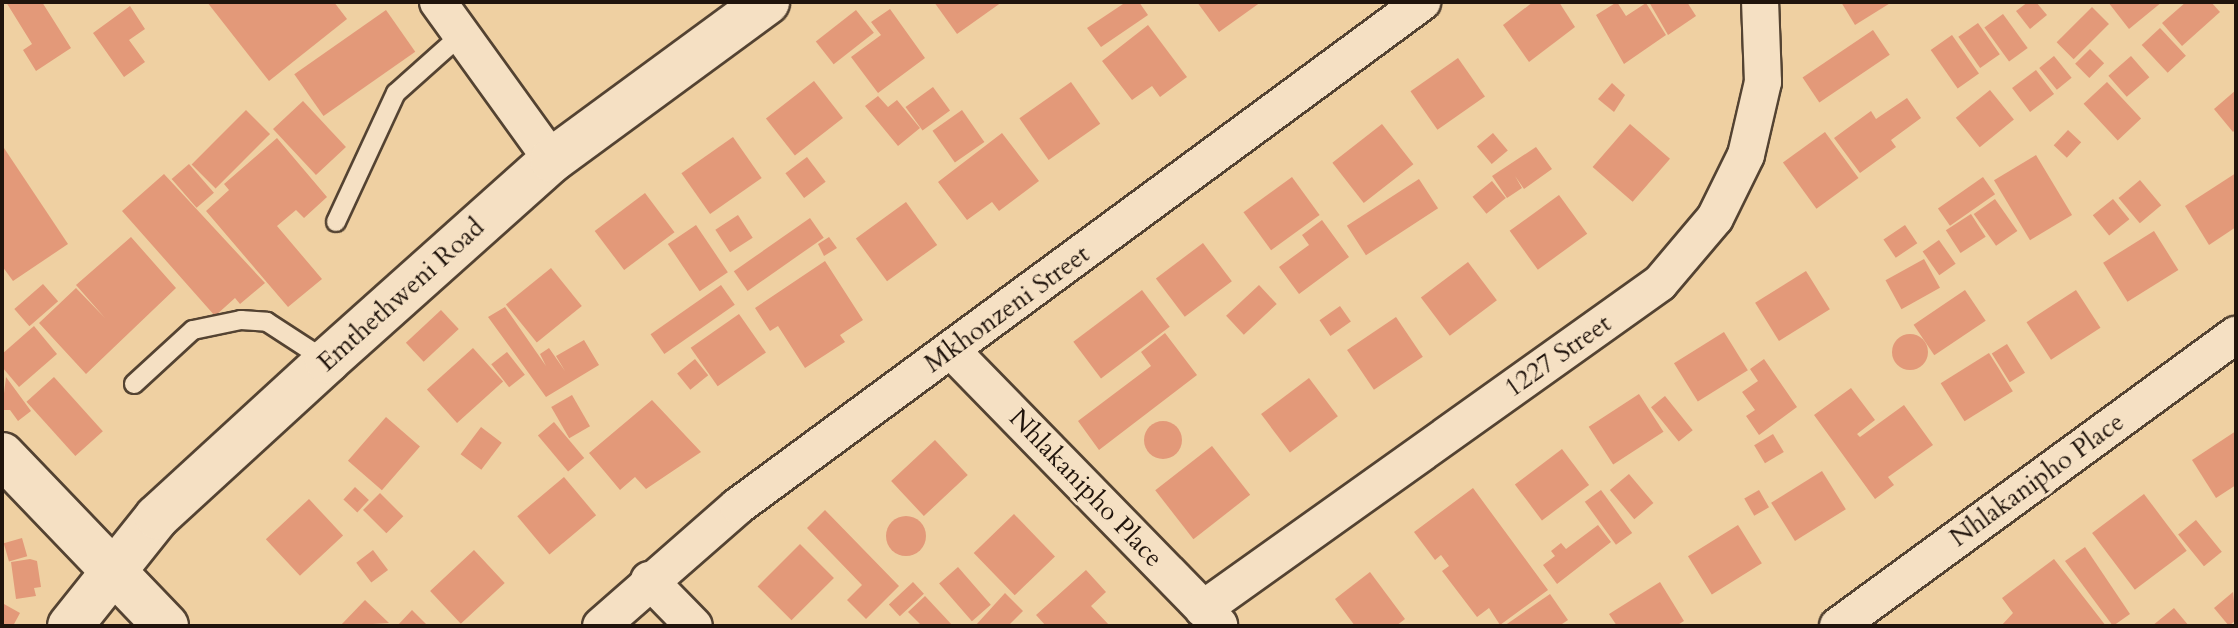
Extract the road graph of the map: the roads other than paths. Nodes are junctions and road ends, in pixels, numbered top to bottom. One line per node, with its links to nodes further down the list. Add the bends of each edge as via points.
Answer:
1 (438, 2): 5 (street)
2 (767, 2): 6 (street, Emthethweni Road)
3 (1422, 2): 9 (street, Mkhonzeni Street)
4 (1760, 2): 15 (street, 1227 Street, via 1763,82 1746,155 1715,218 1660,283)
5 (462, 34): 6 (street); 7 (lane, via 396,93)
6 (552, 160): 10 (street, Emthethweni Road)
7 (336, 222)
8 (2236, 335): 20 (street, Nhlakanipho Place)
9 (951, 350): 14 (street, Mkhonzeni Street, via 786,469); 15 (street, Nhlakanipho Place)
10 (327, 361): 11 (lane, via 267,322 241,320 193,330); 13 (street, Emthethweni Road, via 195,479)
11 (134, 384)
12 (2, 455): 13 (street)
13 (111, 570): 16 (street, Emthethweni Road); 17 (street)
14 (649, 580): 18 (street, Mkhonzeni Street); 19 (street)
15 (1212, 617)
16 (70, 626)
17 (166, 626)
18 (601, 626)
19 (694, 626)
20 (1838, 626)

